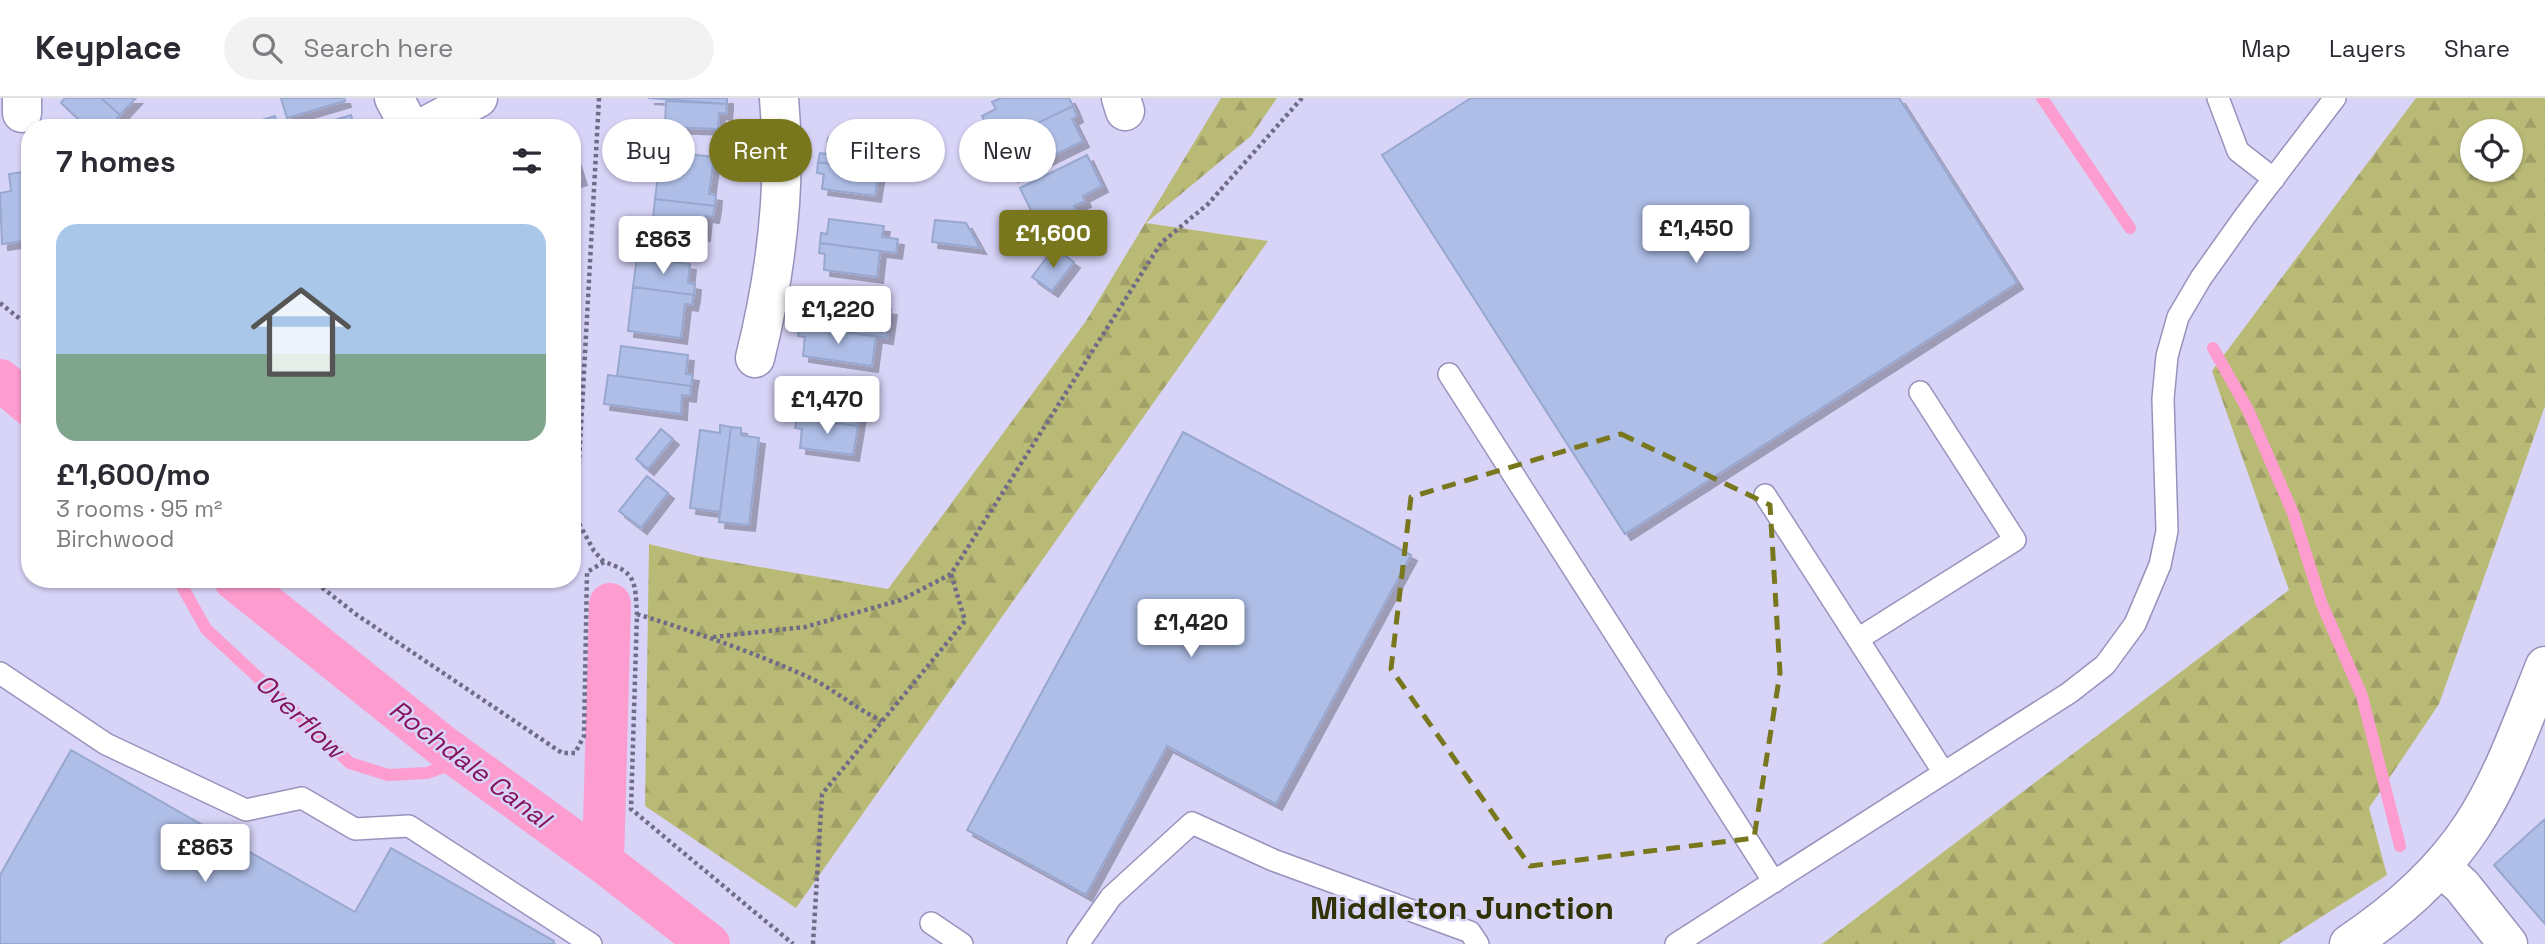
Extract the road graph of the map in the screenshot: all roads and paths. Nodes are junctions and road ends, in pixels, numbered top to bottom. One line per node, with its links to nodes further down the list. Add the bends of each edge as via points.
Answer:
1 (394, 98): 8 (street)
2 (478, 98): 9 (street)
3 (599, 98): 16 (path)
4 (779, 98): 13 (street, via 778,232)
5 (1302, 98): 20 (path, via 1208,204 1161,243)
6 (2218, 98): 10 (lane, via 2238,151)
7 (2331, 100): 10 (lane)
8 (405, 119)
9 (439, 119)
10 (2274, 179): 28 (lane, via 2178,317 2162,399 2167,531 2160,565 2135,624 2105,665)
11 (0, 303): 12 (path)
12 (21, 320)
13 (755, 358)
14 (1449, 374): 30 (lane)
15 (1920, 392): 24 (lane, via 2015,540)
16 (581, 427)
17 (1765, 495): 24 (lane)
18 (581, 526): 19 (path)
19 (604, 562): 21 (path, via 587,572 584,736 575,753 562,753); 22 (path, via 623,568 635,582)
20 (951, 574): 23 (path, via 901,600 805,627); 27 (path, via 965,621)
21 (322, 588)
22 (637, 614): 23 (path); 33 (path, via 631,809)
23 (712, 638): 27 (path, via 811,678)
24 (1858, 639): 28 (lane)
25 (2545, 666): 29 (street, via 2494,788)
26 (0, 673): 32 (lane, via 106,744 246,810 302,798 355,830 409,826)
27 (882, 721): 34 (path, via 822,794)
28 (1944, 773): 30 (lane)
29 (2441, 867): 39 (street, via 2413,896); 40 (street)
30 (1774, 882): 38 (lane)
31 (931, 923): 35 (lane)
32 (591, 944)
33 (793, 944)
34 (813, 944)
35 (962, 944)
36 (1078, 944): 37 (lane, via 1111,897 1192,823 1306,872 1470,932)
37 (1478, 944)
38 (1676, 944)
39 (2350, 944)
40 (2508, 944)

